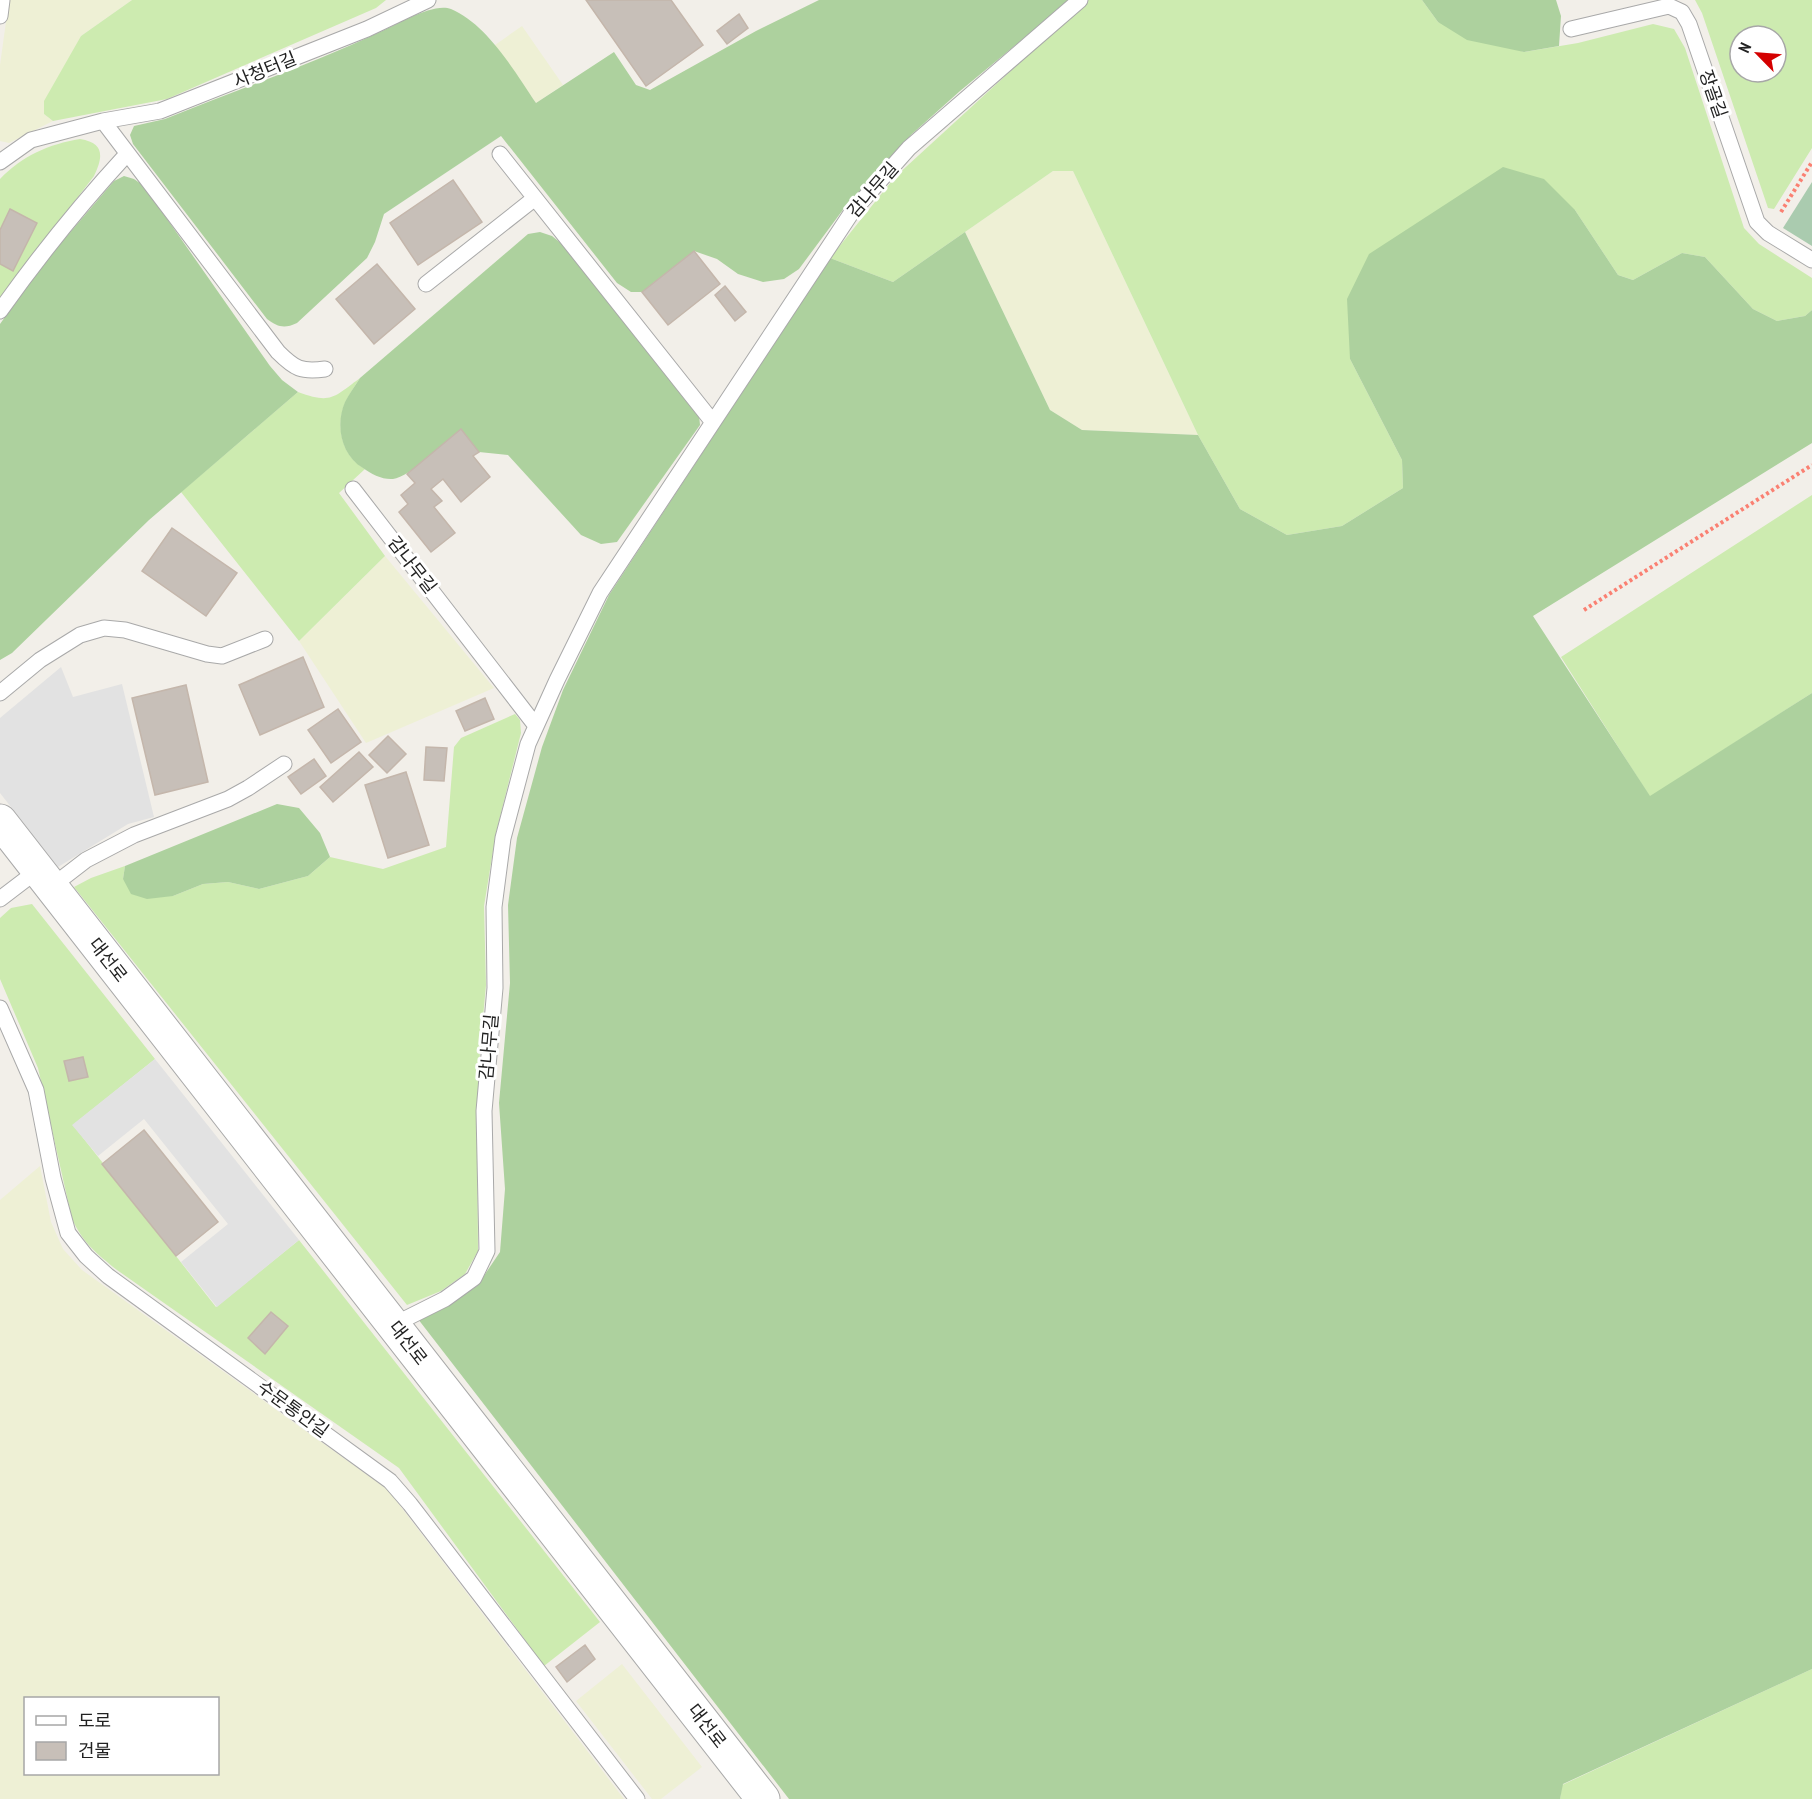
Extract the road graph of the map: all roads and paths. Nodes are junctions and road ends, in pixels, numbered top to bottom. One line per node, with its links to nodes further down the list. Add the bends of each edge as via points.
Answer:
1 (2, 0): 4 (lane)
2 (1080, 0): 17 (lane, 감나무길, via 909,148 852,212)
3 (423, 1): 6 (lane, 사청터길, via 367,29 160,111)
4 (0, 16)
5 (1571, 29): 12 (lane, 장골길, via 1669,6 1682,12 1757,222)
6 (102, 121): 7 (lane); 9 (lane, 사청터길, via 31,140)
7 (127, 154): 15 (lane, via 30,268); 16 (lane, via 278,352 293,367)
8 (500, 154): 11 (lane)
9 (0, 162)
10 (1812, 162): 12 (path)
11 (535, 198): 14 (lane); 17 (lane)
12 (1768, 233): 13 (lane, 장골길)
13 (1812, 260)
14 (426, 284)
15 (0, 311)
16 (325, 369)
17 (712, 422): 23 (lane, 감나무길, via 600,592)
18 (1812, 465): 20 (path)
19 (353, 489): 23 (lane, 감나무길)
20 (1584, 610)
21 (265, 639): 22 (lane, via 222,656 104,628 80,635 40,660)
22 (0, 693)
23 (536, 726): 29 (lane, 감나무길, via 503,838 494,907 495,988 484,1111 487,1251 474,1278 445,1299)
24 (284, 764): 26 (lane, via 228,799 134,834)
25 (0, 822): 26 (street, 대선로)
26 (45, 879): 27 (lane); 29 (street, 대선로)
27 (0, 899)
28 (0, 1008): 30 (lane, 수문통안길, via 36,1090 68,1233 86,1256 390,1481)
29 (393, 1325): 31 (street, 대선로)
30 (637, 1799)
31 (763, 1799)

